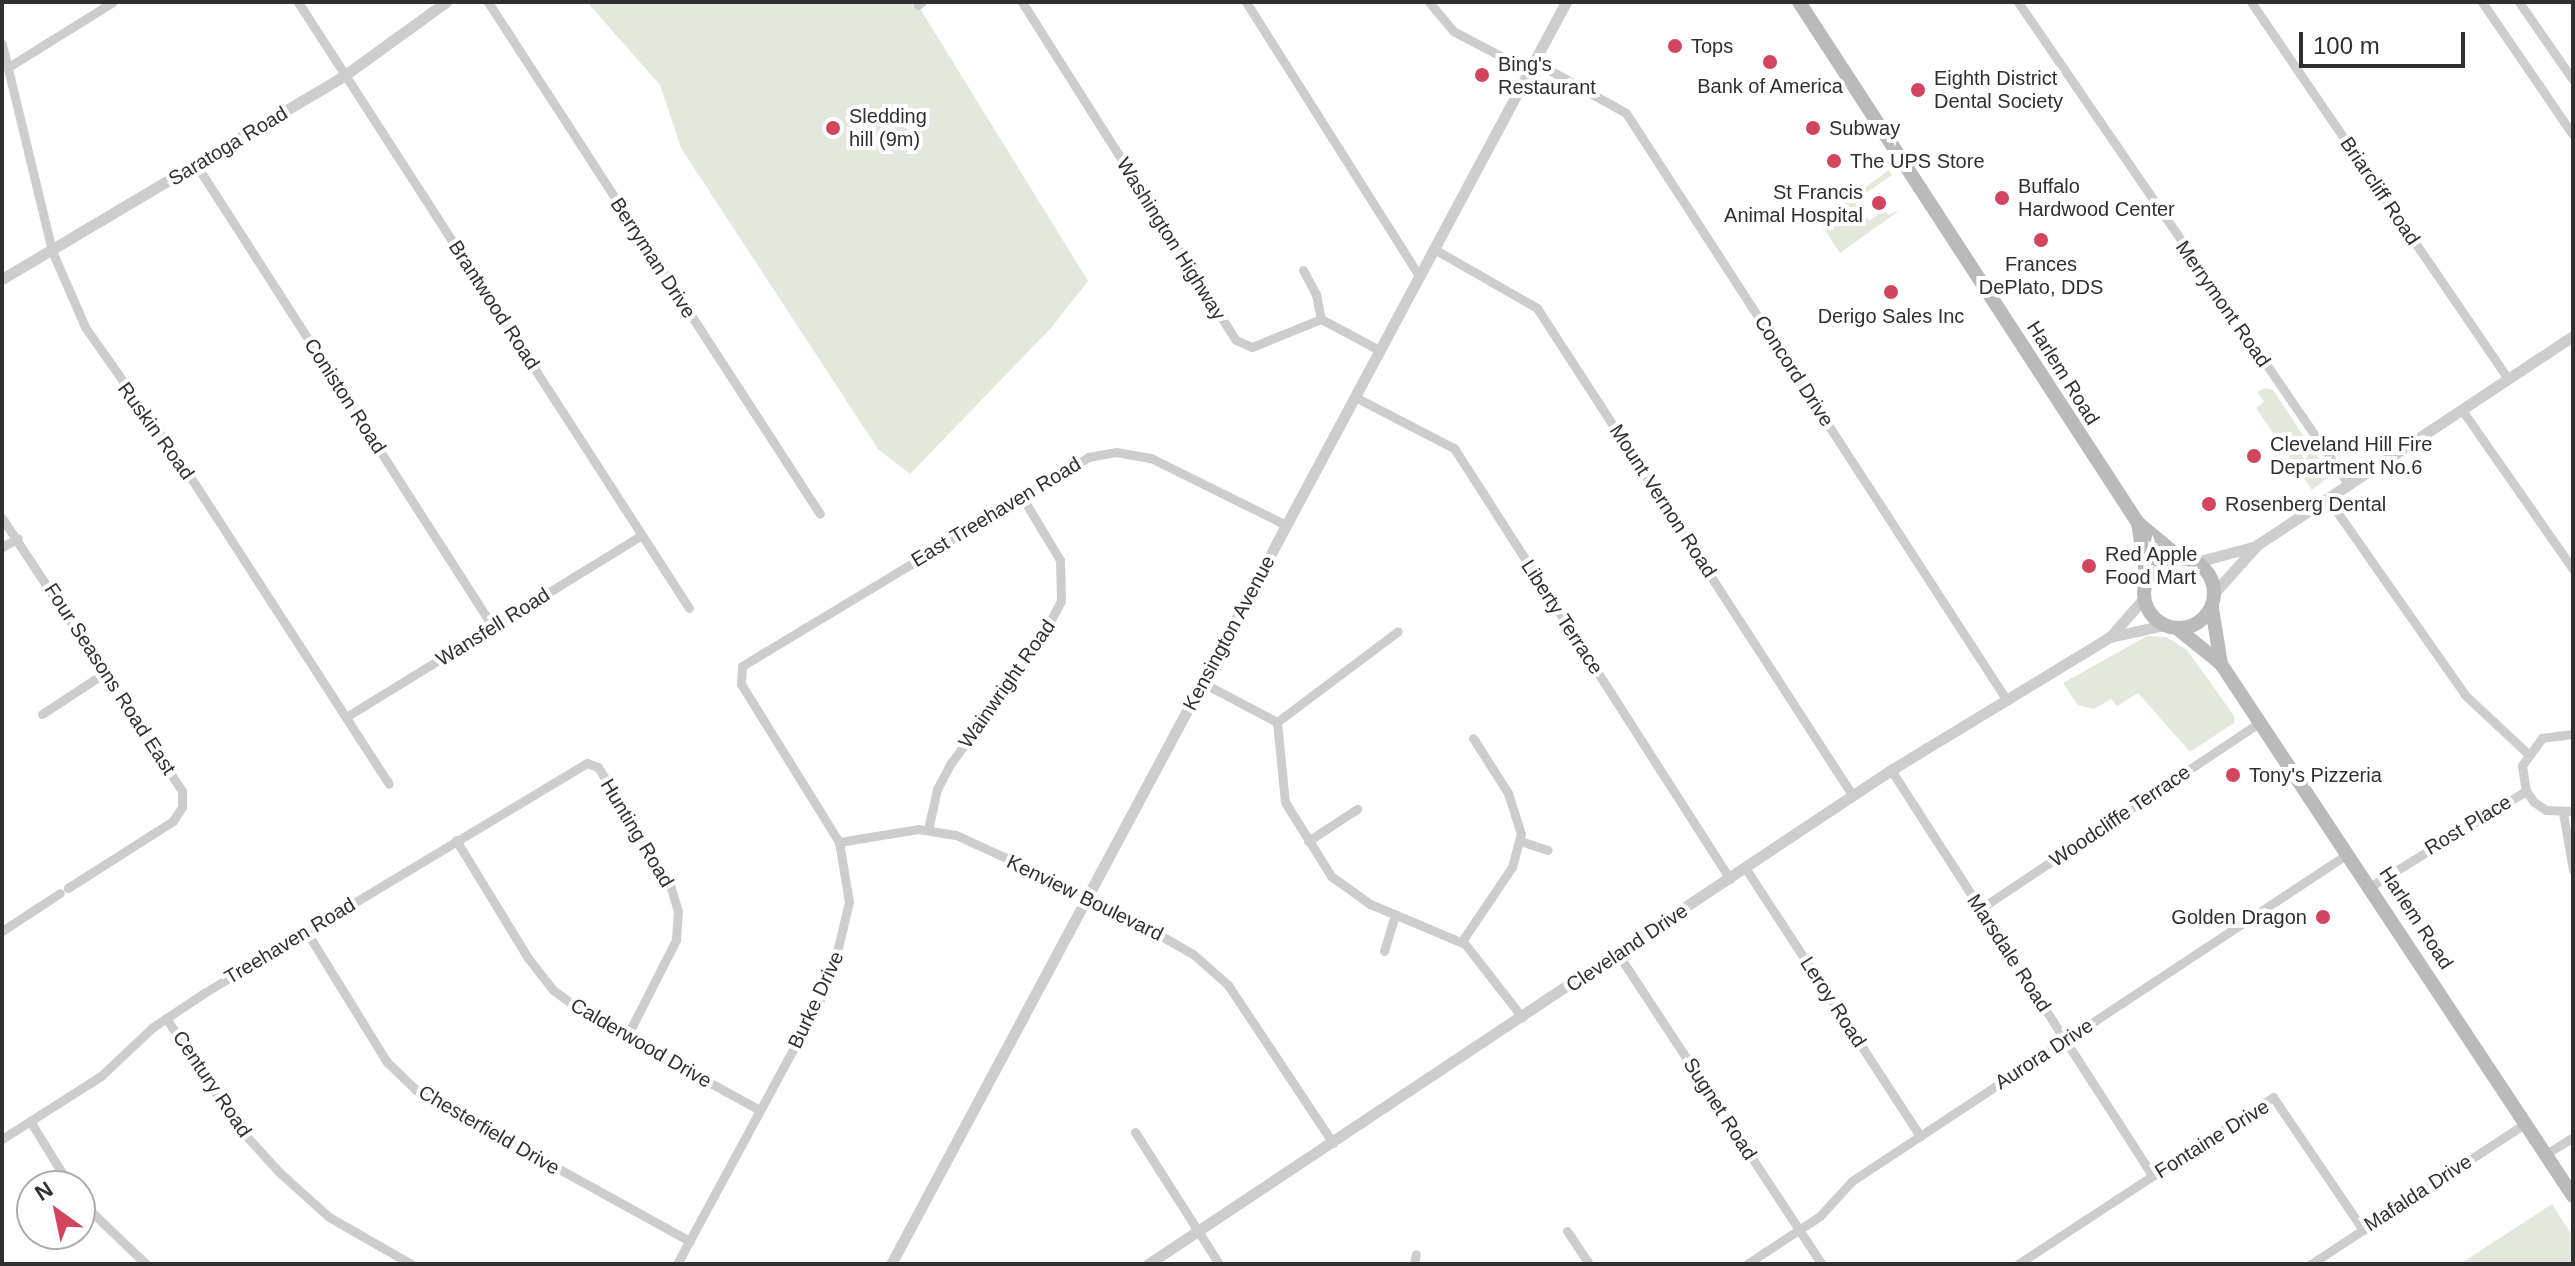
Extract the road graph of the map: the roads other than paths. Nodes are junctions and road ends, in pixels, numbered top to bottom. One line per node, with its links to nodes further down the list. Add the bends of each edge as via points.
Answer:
1 (113, 2): 15 (street)
2 (298, 2): 17 (street, Brantwood Road)
3 (446, 2): 17 (street, Saratoga Road)
4 (488, 2): 35 (street, Berryman Drive)
5 (1022, 2): 26 (street, Washington Highway, via 1236,340 1252,347)
6 (1246, 2): 24 (street)
7 (1429, 2): 16 (street, Concord Drive, via 1453,31 1516,64)
8 (1566, 2): 16 (street, Kensington Avenue)
9 (1799, 2): 37 (main road, Harlem Road)
10 (2018, 2): 32 (street, Merrymont Road)
11 (2251, 2): 29 (street, Briarcliff Road)
12 (2482, 2): 19 (street)
13 (2519, 2): 18 (street)
14 (2, 44): 15 (street, Ruskin Road)
15 (10, 66): 22 (street, Ruskin Road)
16 (1531, 66): 21 (street, Kensington Avenue); 59 (street, Concord Drive, via 1555,73 1626,113)
17 (345, 75): 20 (street, Saratoga Road); 39 (street, Brantwood Road)
18 (2573, 80)
19 (2573, 135)
20 (197, 166): 22 (street, Saratoga Road); 52 (street, Coniston Road)
21 (1434, 249): 24 (street, Kensington Avenue); 71 (street, Mount Vernon Road, via 1537,308)
22 (52, 251): 25 (street, Saratoga Road); 61 (street, Ruskin Road, via 112,372 191,478)
23 (1303, 270): 26 (street)
24 (1419, 276): 28 (street, Kensington Avenue)
25 (2, 279)
26 (1321, 319): 28 (street)
27 (2573, 336): 29 (street)
28 (1379, 350): 30 (street, Kensington Avenue)
29 (2508, 379): 31 (street)
30 (1355, 397): 38 (street, Kensington Avenue); 83 (street, Liberty Terrace, via 1454,448)
31 (2462, 410): 32 (street); 45 (street)
32 (2349, 485): 34 (street)
33 (1021, 495): 38 (street, East Treehaven Road, via 1073,463 1125,453 1151,458); 49 (street, East Treehaven Road); 74 (street, Wainwright Road, via 1060,560 1061,601 1036,648 951,763 937,789)
34 (2328, 499): 41 (street); 66 (street, via 2465,695)
35 (820, 514)
36 (2, 518): 40 (street, Four Seasons Road East)
37 (2138, 523): 43 (main road, Harlem Road); 46 (main road, Harlem Road)
38 (1286, 525): 58 (street, Kensington Avenue)
39 (640, 536): 50 (street, Brantwood Road); 52 (street, Wansfell Road)
40 (18, 538): 42 (street); 57 (street, Four Seasons Road East)
41 (2257, 545): 44 (street); 47 (street)
42 (2, 547)
43 (2180, 558): 44 (main road); 46 (main road, via 2157,565)
44 (2196, 562): 47 (main road, via 2209,574)
45 (2573, 569)
46 (2147, 578): 48 (main road)
47 (2215, 592): 51 (main road)
48 (2144, 598): 53 (main road); 55 (street, Cleveland Drive)
49 (843, 604): 78 (street, Burke Drive, via 747,662 739,673)
50 (689, 608)
51 (2212, 608): 53 (main road, via 2201,621); 56 (main road, Harlem Road)
52 (493, 627): 61 (street, Wansfell Road)
53 (2171, 627): 55 (street, Cleveland Drive); 56 (main road, Harlem Road)
54 (1398, 631): 62 (street)
55 (2110, 637): 59 (street, Cleveland Drive)
56 (2221, 664): 63 (main road, Harlem Road)
57 (106, 672): 60 (street); 88 (street, Four Seasons Road East, via 179,785 182,807 173,821)
58 (1203, 683): 62 (street); 85 (street, Kensington Avenue)
59 (2006, 699): 68 (street, Cleveland Drive)
60 (42, 714)
61 (346, 717): 69 (street, Ruskin Road)
62 (1277, 722): 76 (street, via 1281,789)
63 (2260, 722): 80 (main road, Harlem Road); 86 (street, Woodcliffe Terrace)
64 (2573, 734): 66 (street, via 2542,738)
65 (1473, 738): 77 (street, via 1515,807)
66 (2527, 753): 70 (street, via 2522,766)
67 (592, 763): 75 (street, Treehaven Road); 95 (street, Hunting Road, via 670,885 678,911 676,940)
68 (1891, 770): 71 (street, Cleveland Drive); 86 (street, Marsdale Road)
69 (389, 784)
70 (2526, 791): 73 (street, via 2546,810); 84 (street, Rost Place)
71 (1853, 796): 81 (street, Cleveland Drive)
72 (1357, 809): 76 (street)
73 (2568, 812): 82 (street)
74 (928, 830): 78 (street, Kenview Boulevard); 85 (street, Kenview Boulevard, via 956,835)
75 (456, 840): 89 (street, Treehaven Road); 95 (street, Calderwood Drive, via 542,977 572,1006)
76 (1308, 841): 87 (street, via 1339,884)
77 (1520, 841): 79 (street); 90 (street, via 1509,873)
78 (839, 842): 97 (street, Burke Drive, via 849,881 842,944 830,981)
79 (1548, 850)
80 (2349, 853): 84 (main road, Harlem Road); 96 (street, Aurora Drive)
81 (1746, 869): 83 (street, Cleveland Drive); 101 (street, Leroy Road)
82 (2573, 870)
83 (1730, 879): 92 (street, Cleveland Drive)
84 (2371, 886): 99 (main road, Harlem Road)
85 (1087, 898): 104 (street, Kenview Boulevard, via 1193,954 1222,978); 118 (street, Kensington Avenue)
86 (1980, 909): 96 (street, Marsdale Road)
87 (1395, 915): 90 (street); 91 (street)
88 (2, 931)
89 (306, 931): 94 (street, Treehaven Road); 114 (street, Chesterfield Drive, via 387,1062 416,1090)
90 (1462, 941): 93 (street)
91 (1384, 951)
92 (1618, 954): 93 (street, Cleveland Drive); 110 (street, Sugnet Road)
93 (1522, 1017): 104 (street, Cleveland Drive)
94 (166, 1018): 98 (street, Treehaven Road, via 101,1076); 116 (street, Century Road, via 239,1128 279,1172 329,1217)
95 (626, 1038): 97 (street, Calderwood Drive)
96 (2065, 1040): 101 (street, Aurora Drive); 107 (street, Marsdale Road)
97 (760, 1110): 114 (street, Burke Drive)
98 (30, 1121): 103 (street, Treehaven Road); 106 (street)
99 (2526, 1123): 105 (main road, Harlem Road); 111 (street, Mafalda Drive)
100 (1135, 1132): 112 (street)
101 (1920, 1136): 110 (street, Aurora Drive, via 1852,1181)
102 (2573, 1137): 105 (street)
103 (2, 1139)
104 (1333, 1143): 112 (street, Cleveland Drive)
105 (2546, 1154): 108 (main road, Harlem Road)
106 (60, 1170)
107 (2153, 1176): 111 (street, Fontaine Drive, via 2273,1097); 124 (street, Fontaine Drive)
108 (2573, 1196)
109 (96, 1216): 115 (street)
110 (1800, 1230): 122 (street, Aurora Drive); 123 (street, Sugnet Road)
111 (2363, 1230): 125 (street, Mafalda Drive)
112 (1199, 1231): 119 (street, Cleveland Drive); 120 (street)
113 (1567, 1231): 121 (street)
114 (690, 1241): 117 (street, Burke Drive)
115 (146, 1264)
116 (411, 1264)
117 (677, 1264)
118 (891, 1264)
119 (1148, 1264)
120 (1219, 1264)
121 (1589, 1264)
122 (1747, 1264)
123 (1822, 1264)
124 (2018, 1264)
125 (2311, 1264)

